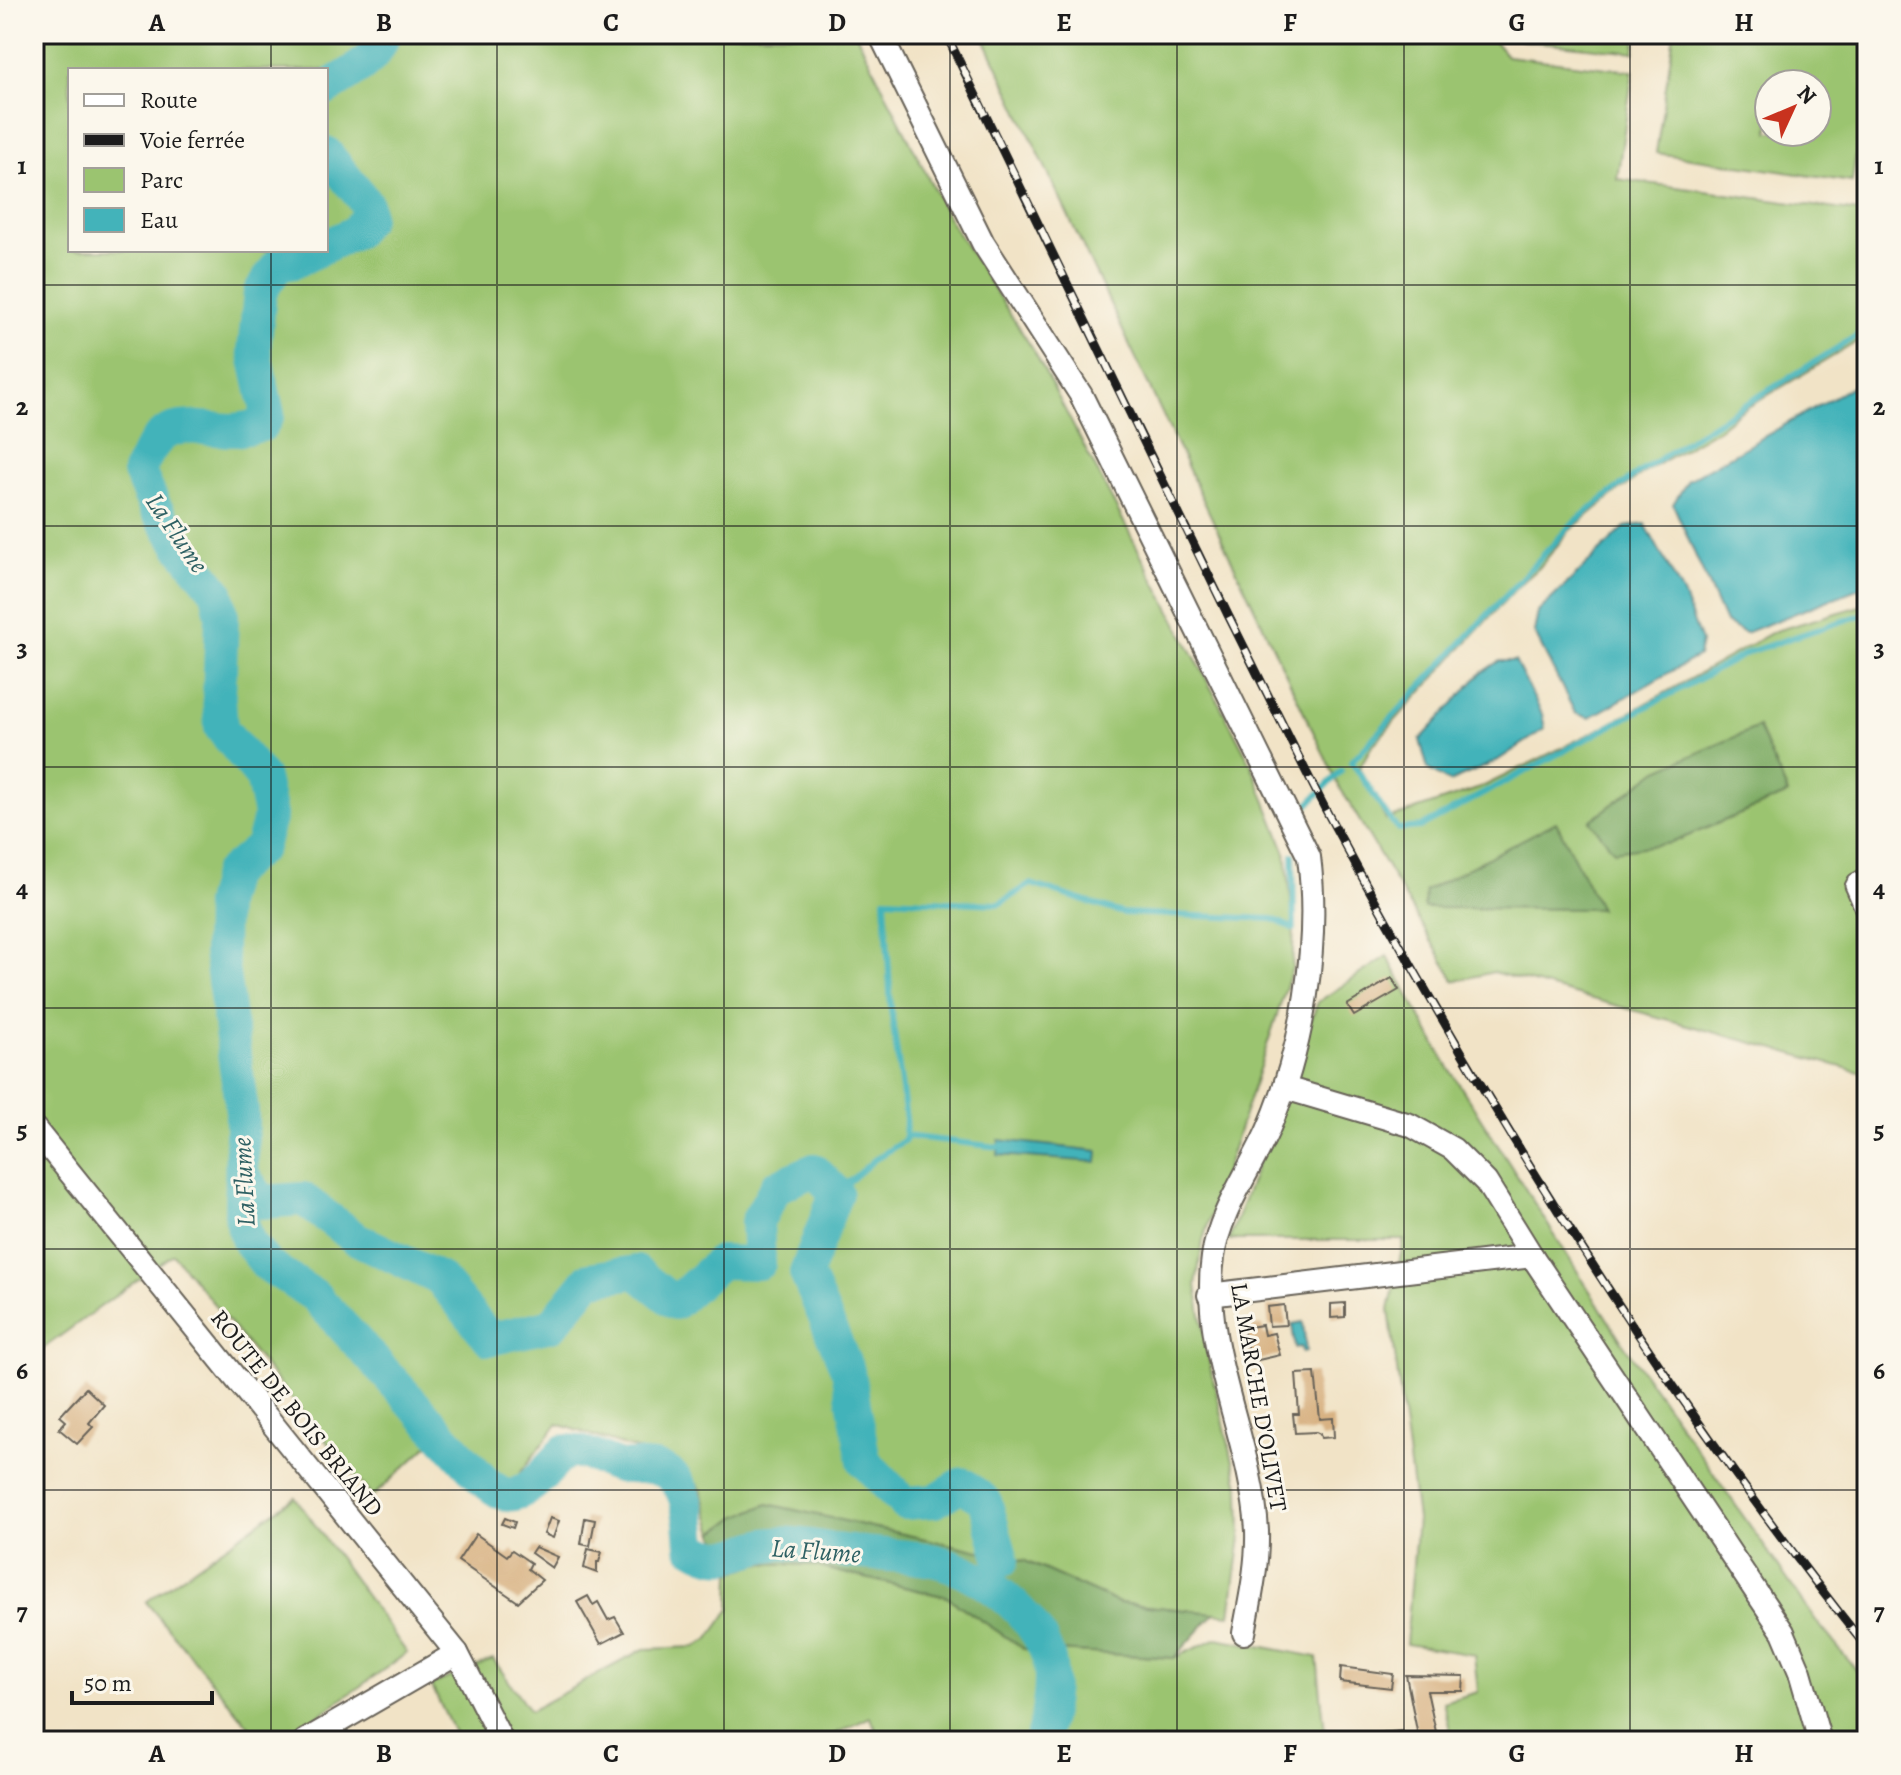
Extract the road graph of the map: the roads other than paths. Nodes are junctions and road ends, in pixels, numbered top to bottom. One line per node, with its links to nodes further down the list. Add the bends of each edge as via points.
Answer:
1 (880, 34): 4 (street, LA MARCHE D'OLIVET, via 983,243 1081,395 1309,857 1312,944)
2 (1867, 873): 3 (lane, via 1851,886)
3 (1867, 923)
4 (1285, 1088): 6 (street, via 1410,1125 1453,1149 1486,1182); 7 (street, LA MARCHE D'OLIVET, via 1227,1213 1213,1253)
5 (34, 1128): 9 (street, ROUTE DE BOIS BRIAND)
6 (1532, 1256): 7 (street); 12 (street, via 1783,1632)
7 (1209, 1295): 8 (street, LA MARCHE D'OLIVET, via 1257,1530)
8 (1244, 1633)
9 (457, 1653): 10 (street); 11 (street, ROUTE DE BOIS BRIAND)
10 (305, 1741)
11 (502, 1741)
12 (1820, 1741)

